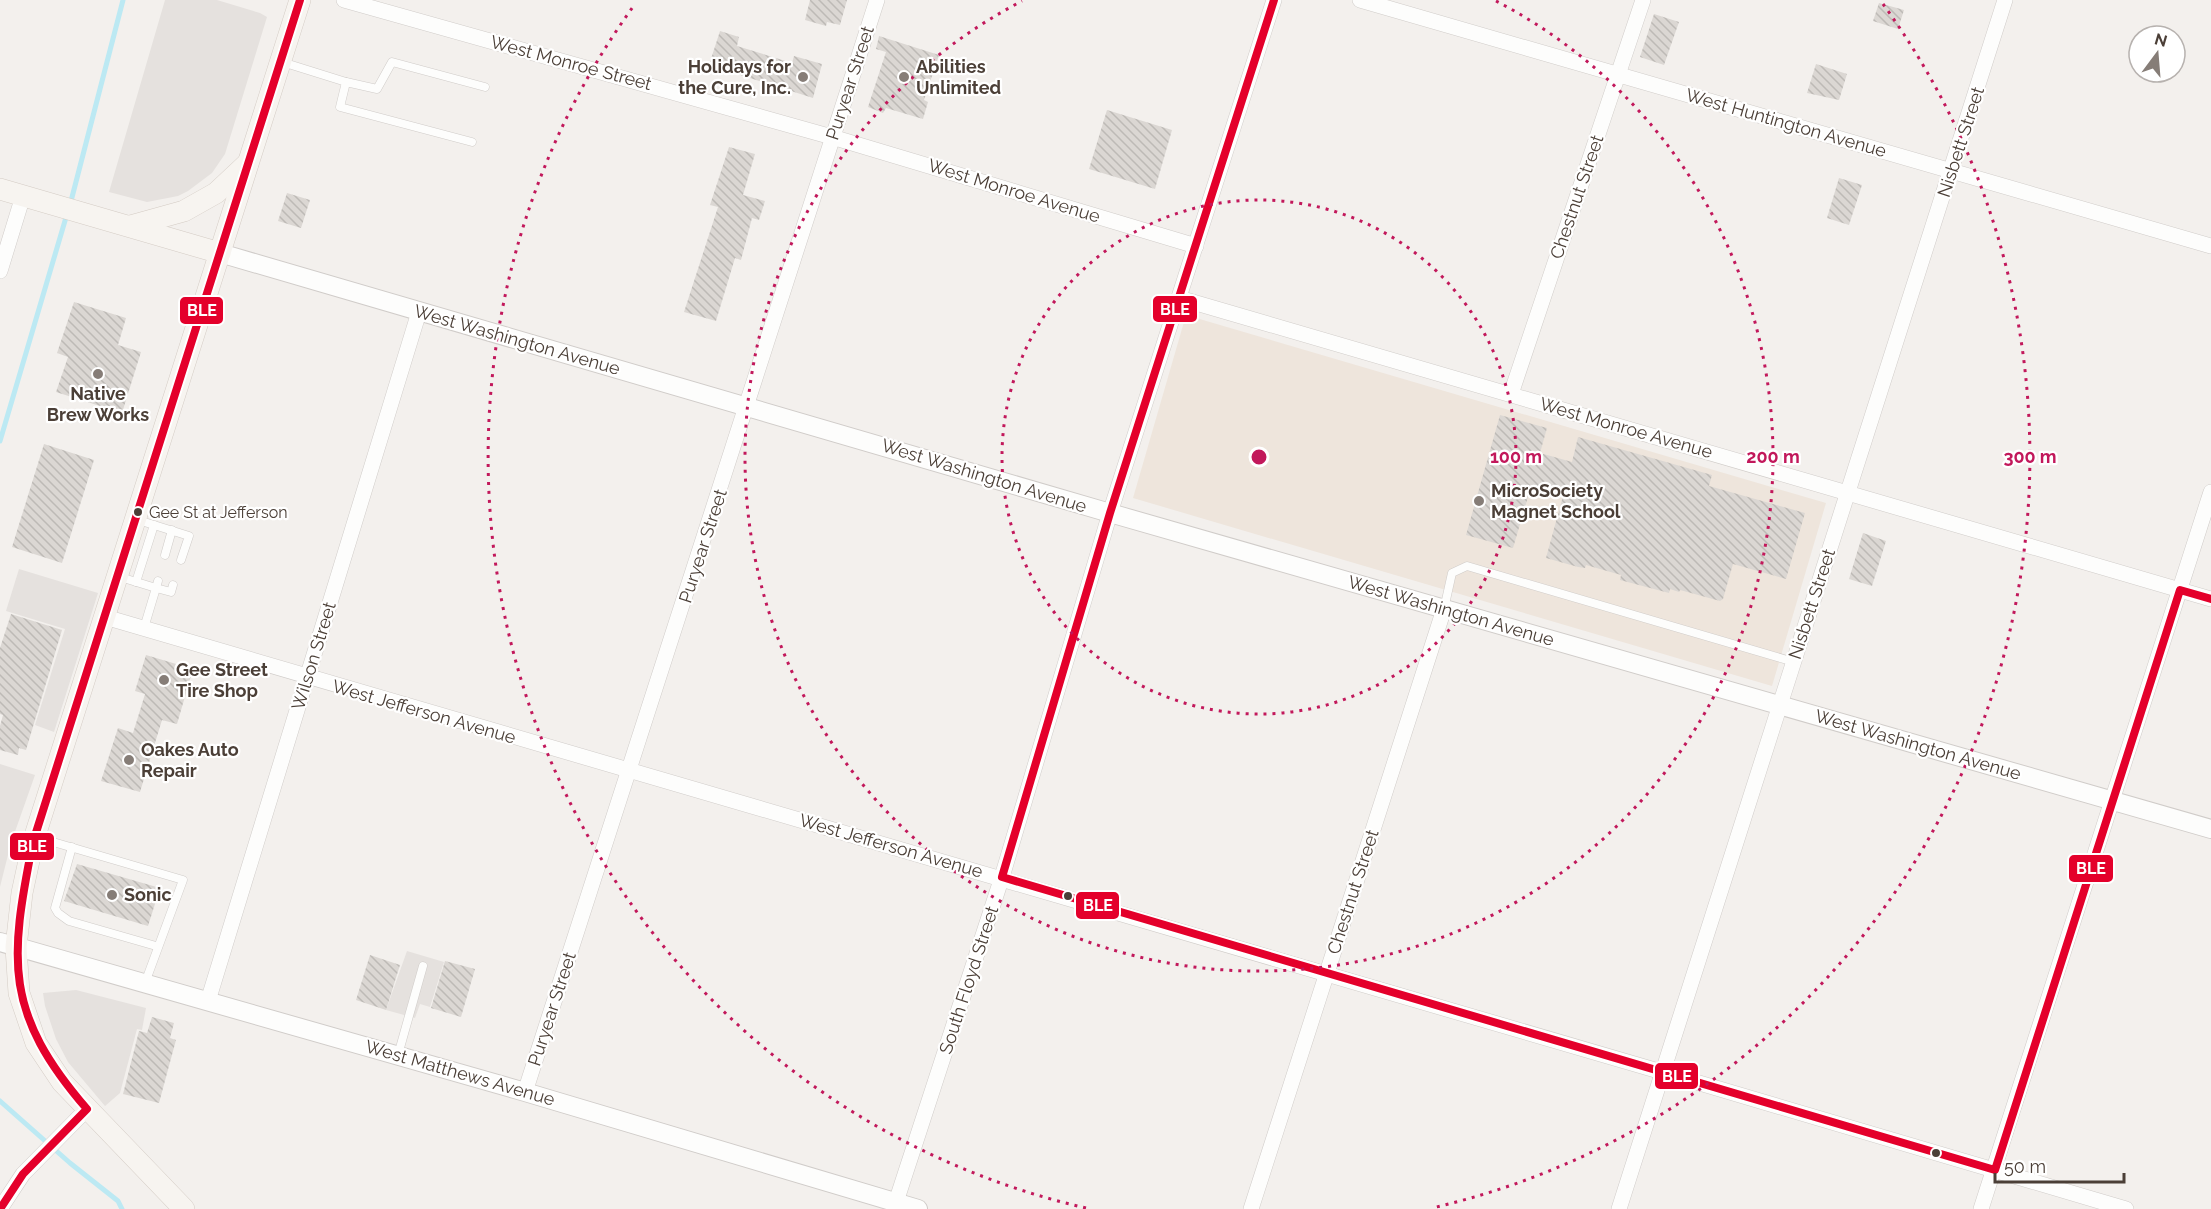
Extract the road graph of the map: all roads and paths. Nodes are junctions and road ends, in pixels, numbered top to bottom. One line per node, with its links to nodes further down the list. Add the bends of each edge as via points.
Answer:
1 (300, 0): 8 (main road)
2 (344, 0): 12 (street, West Monroe Street)
3 (877, 0): 12 (street, Puryear Street)
4 (1274, 0): 19 (street, South Floyd Street)
5 (1360, 0): 9 (street, West Huntington Avenue)
6 (1643, 0): 9 (street, Chestnut Street)
7 (2005, 0): 15 (street, Nisbett Street)
8 (280, 62): 10 (lane); 14 (main road)
9 (1618, 75): 15 (street, West Huntington Avenue); 25 (street, Chestnut Street)
10 (346, 82): 11 (lane, via 377,89 392,62); 13 (lane, via 340,107)
11 (485, 87)
12 (832, 137): 19 (street, West Monroe Avenue); 26 (street, Puryear Street)
13 (472, 142)
14 (249, 163): 18 (main road, via 216,193 184,211); 21 (main road)
15 (1952, 171): 20 (street, West Huntington Avenue); 28 (street, Nisbett Street)
16 (0, 189): 17 (main road, West Washington Avenue)
17 (29, 198): 18 (main road, West Washington Avenue); 22 (street)
18 (130, 226): 21 (main road, West Washington Avenue)
19 (1196, 246): 23 (street, South Floyd Street)
20 (2211, 246)
21 (220, 252): 24 (street, West Washington Avenue); 30 (main road)
22 (0, 271)
23 (1179, 297): 25 (street, West Monroe Avenue); 29 (street, South Floyd Street)
24 (419, 312): 26 (street, West Washington Avenue); 43 (street, Wilson Street)
25 (1511, 394): 28 (street, West Monroe Avenue)
26 (748, 406): 29 (street, West Washington Avenue); 45 (street, Puryear Street)
27 (2211, 492): 37 (street)
28 (1848, 493): 37 (street, West Monroe Avenue); 42 (street, Nisbett Street)
29 (1110, 513): 39 (street, West Washington Avenue); 50 (street, South Floyd Street)
30 (144, 522): 31 (lane); 34 (main road)
31 (172, 531): 32 (lane); 33 (lane, via 189,536)
32 (165, 555)
33 (181, 560)
34 (126, 579): 35 (lane); 40 (main road)
35 (157, 584): 36 (lane, via 171,592); 41 (lane)
36 (173, 585)
37 (2180, 590): 38 (street, West Monroe Avenue); 46 (street)
38 (2211, 599)
39 (1444, 609): 42 (lane, via 1452,573 1467,566); 44 (street, West Washington Avenue); 54 (street, Chestnut Street)
40 (105, 617): 41 (street, West Jefferson Avenue); 48 (main road)
41 (144, 628): 43 (street, West Jefferson Avenue)
42 (1794, 662): 44 (street, Nisbett Street)
43 (307, 678): 45 (street, West Jefferson Avenue); 56 (street, Wilson Street)
44 (1780, 705): 46 (street, West Washington Avenue); 58 (street, Nisbett Street)
45 (630, 771): 50 (street, West Jefferson Avenue); 59 (street, Puryear Street)
46 (2111, 801): 47 (street, West Washington Avenue); 61 (street)
47 (2211, 829)
48 (35, 836): 49 (lane); 51 (main road)
49 (72, 847): 52 (lane, via 55,908 58,914 69,921); 52 (lane, via 183,880 163,940)
50 (1002, 877): 54 (street, West Jefferson Avenue); 62 (street, South Floyd Street)
51 (8, 945): 55 (street, West Matthews Avenue); 60 (main road, via 36,1043 62,1082)
52 (156, 946): 55 (lane)
53 (423, 966): 57 (lane)
54 (1326, 974): 58 (street, West Jefferson Avenue); 66 (street, Chestnut Street)
55 (145, 983): 56 (street, West Matthews Avenue)
56 (208, 1001): 57 (street, West Matthews Avenue)
57 (398, 1055): 59 (street, West Matthews Avenue)
58 (1661, 1072): 61 (street, West Jefferson Avenue); 67 (street, Nisbett Street)
59 (525, 1092): 62 (street, West Matthews Avenue)
60 (87, 1109): 63 (street, via 30,1167); 64 (main road)
61 (1995, 1170): 68 (street); 69 (street, West Jefferson Avenue)
62 (896, 1202): 65 (street, West Matthews Avenue)
63 (1, 1204)
64 (184, 1209)
65 (918, 1209)
66 (1251, 1209)
67 (1619, 1209)
68 (1981, 1209)
69 (2126, 1209)

